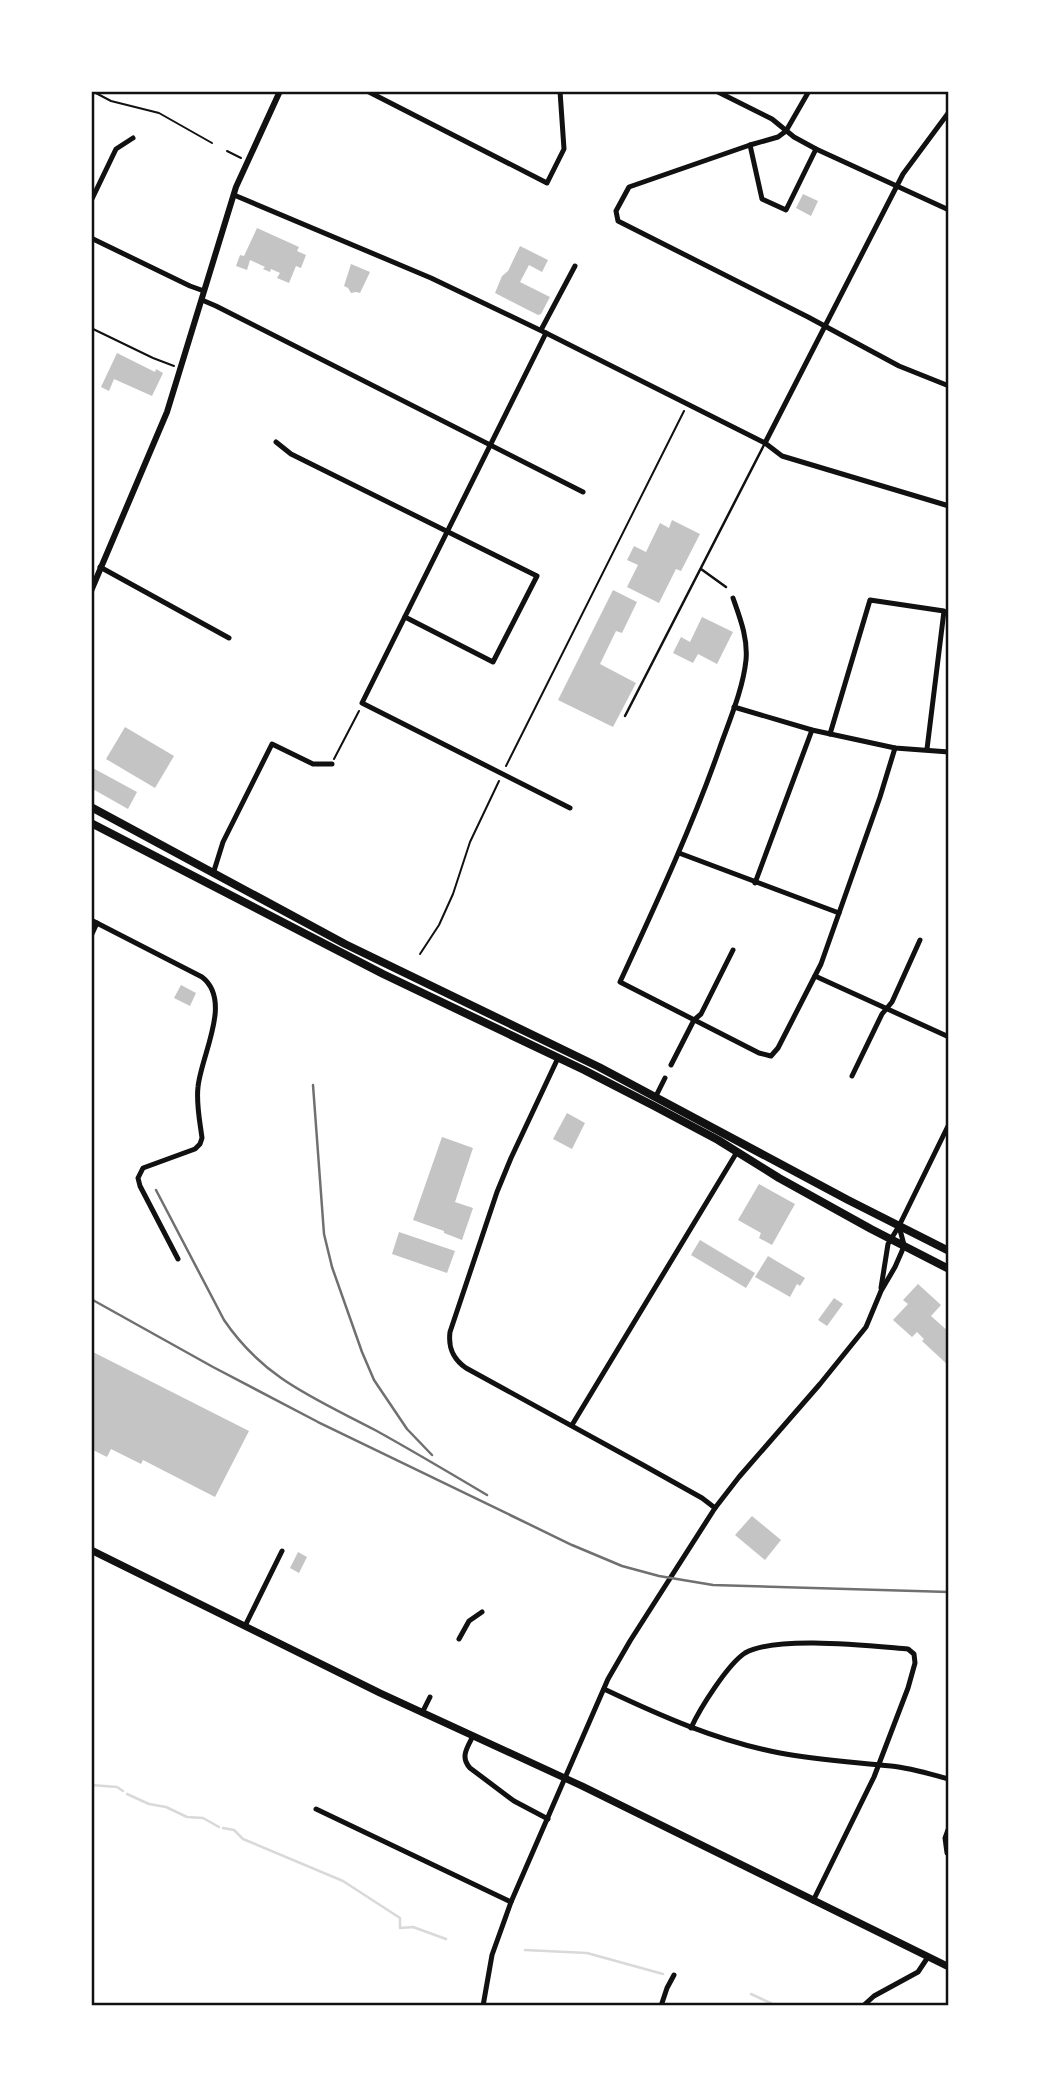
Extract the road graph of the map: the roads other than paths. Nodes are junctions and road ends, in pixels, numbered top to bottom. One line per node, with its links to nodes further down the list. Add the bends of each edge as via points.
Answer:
1 (280, 91): 12 (street)
2 (367, 91): 3 (street, via 547,183 564,149)
3 (560, 91)
4 (716, 91): 7 (street)
5 (809, 91): 7 (street)
6 (949, 112): 11 (street)
7 (786, 131): 9 (street); 10 (street)
8 (133, 138): 13 (street, via 116,149)
9 (750, 145): 10 (street, via 762,199 786,210); 19 (street, via 629,187 616,211 618,221)
10 (816, 149): 11 (street)
11 (898, 186): 14 (street); 19 (street)
12 (234, 195): 17 (street); 20 (street, via 431,278)
13 (91, 201)
14 (949, 210)
15 (91, 238): 17 (street)
16 (575, 266): 20 (street)
17 (204, 291): 18 (street)
18 (202, 300): 24 (street); 28 (street, via 161,426)
19 (824, 326): 21 (street); 23 (street)
20 (543, 332): 23 (street); 24 (street)
21 (949, 386)
22 (276, 442): 27 (street, via 291,454)
23 (765, 443): 26 (street, via 782,456); 29 (lane)
24 (491, 445): 25 (street); 27 (street)
25 (583, 492)
26 (949, 506)
27 (447, 532): 33 (street); 33 (street, via 537,576 493,663)
28 (100, 567): 31 (street); 34 (street)
29 (701, 569): 30 (lane); 36 (lane)
30 (726, 587)
31 (91, 591)
32 (733, 598): 35 (street, via 746,645)
33 (405, 617): 44 (street, via 362,703)
34 (229, 638)
35 (734, 707): 37 (street); 46 (street)
36 (625, 716)
37 (813, 730): 38 (street); 48 (street)
38 (831, 734): 39 (street); 40 (street, via 870,600 944,611)
39 (895, 748): 40 (street); 49 (street)
40 (927, 749): 41 (street)
41 (949, 752)
42 (332, 764): 47 (street, via 313,764 272,744 223,842)
43 (91, 807): 47 (main road)
44 (570, 808)
45 (91, 823): 58 (main road, via 395,980)
46 (679, 853): 48 (street); 56 (street, via 620,982)
47 (213, 874): 62 (main road)
48 (755, 883): 49 (street)
49 (839, 913): 54 (street)
50 (94, 922): 51 (street); 69 (street, via 202,977 216,1000 198,1088 200,1144 143,1168 138,1178)
51 (91, 936)
52 (920, 940): 55 (street)
53 (733, 950): 56 (street)
54 (815, 976): 55 (street); 56 (street, via 771,1056)
55 (887, 1008): 57 (street); 60 (street)
56 (694, 1020): 59 (street)
57 (949, 1037)
58 (558, 1058): 64 (main road); 72 (street, via 497,1192 449,1337 458,1362)
59 (671, 1065)
60 (852, 1076)
61 (665, 1078): 62 (street)
62 (656, 1096): 65 (main road)
63 (949, 1124): 65 (street)
64 (737, 1152): 66 (main road); 72 (street)
65 (900, 1226): 66 (street); 67 (street); 68 (main road)
66 (890, 1239): 67 (main road); 71 (street)
67 (904, 1245): 70 (main road); 71 (street)
68 (949, 1251)
69 (178, 1259)
70 (949, 1269)
71 (881, 1291): 73 (street, via 859,1337)
72 (572, 1425): 73 (street)
73 (715, 1508): 79 (street)
74 (91, 1550): 77 (main road)
75 (282, 1552): 77 (street)
76 (482, 1612): 78 (street, via 469,1620)
77 (245, 1626): 81 (main road)
78 (459, 1639)
79 (604, 1689): 82 (street); 85 (street)
80 (430, 1697): 81 (street)
81 (422, 1713): 83 (main road)
82 (691, 1728): 84 (street, via 777,1752); 84 (street, via 730,1667 757,1648 811,1643 908,1648 915,1663)
83 (473, 1736): 85 (main road); 88 (street, via 464,1756 470,1768 514,1801)
84 (879, 1765): 86 (street); 91 (street)
85 (565, 1778): 88 (street); 91 (main road)
86 (949, 1779)
87 (316, 1809): 92 (street)
88 (548, 1819): 92 (street)
89 (949, 1827): 90 (street)
90 (947, 1853)
91 (813, 1901): 93 (main road)
92 (511, 1902): 96 (street, via 492,1955)
93 (928, 1958): 94 (main road); 98 (street, via 918,1972)
94 (949, 1967)
95 (674, 1975): 97 (street)
96 (483, 2006)
97 (661, 2006)
98 (863, 2006)

